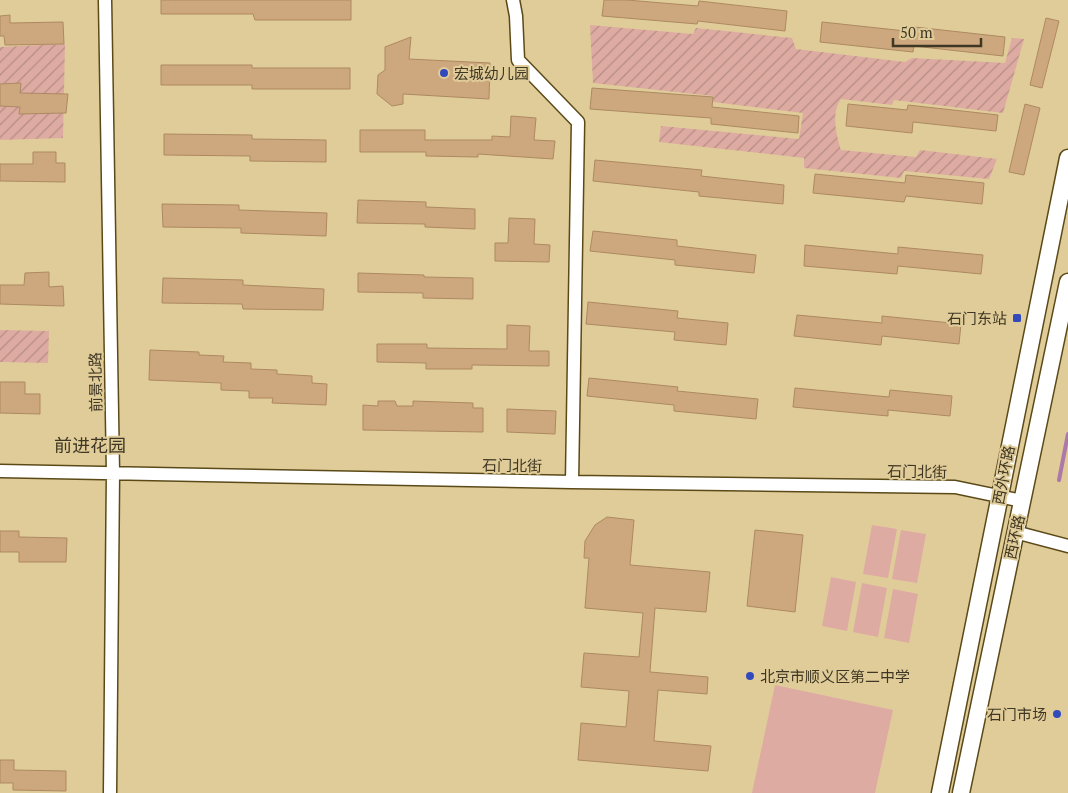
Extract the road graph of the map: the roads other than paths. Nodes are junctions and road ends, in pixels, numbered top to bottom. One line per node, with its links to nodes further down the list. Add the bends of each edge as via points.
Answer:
1 (105, 0): 6 (street, 前景北路)
2 (513, 0): 7 (street, via 518,60 578,122)
3 (1068, 158): 8 (main road, 西外环路)
4 (1068, 282): 9 (main road, 西环路)
5 (0, 471): 6 (street, 石门北街)
6 (113, 473): 7 (street, 石门北街); 12 (street, 前景北路)
7 (572, 482): 8 (street, 石门北街, via 955,487)
8 (999, 495): 9 (street, 石门北街); 13 (main road, 西外环路)
9 (1022, 501): 10 (main road, 西环路)
10 (1015, 532): 11 (street); 14 (main road, 西环路)
11 (1068, 546)
12 (110, 793)
13 (940, 793)
14 (961, 793)

